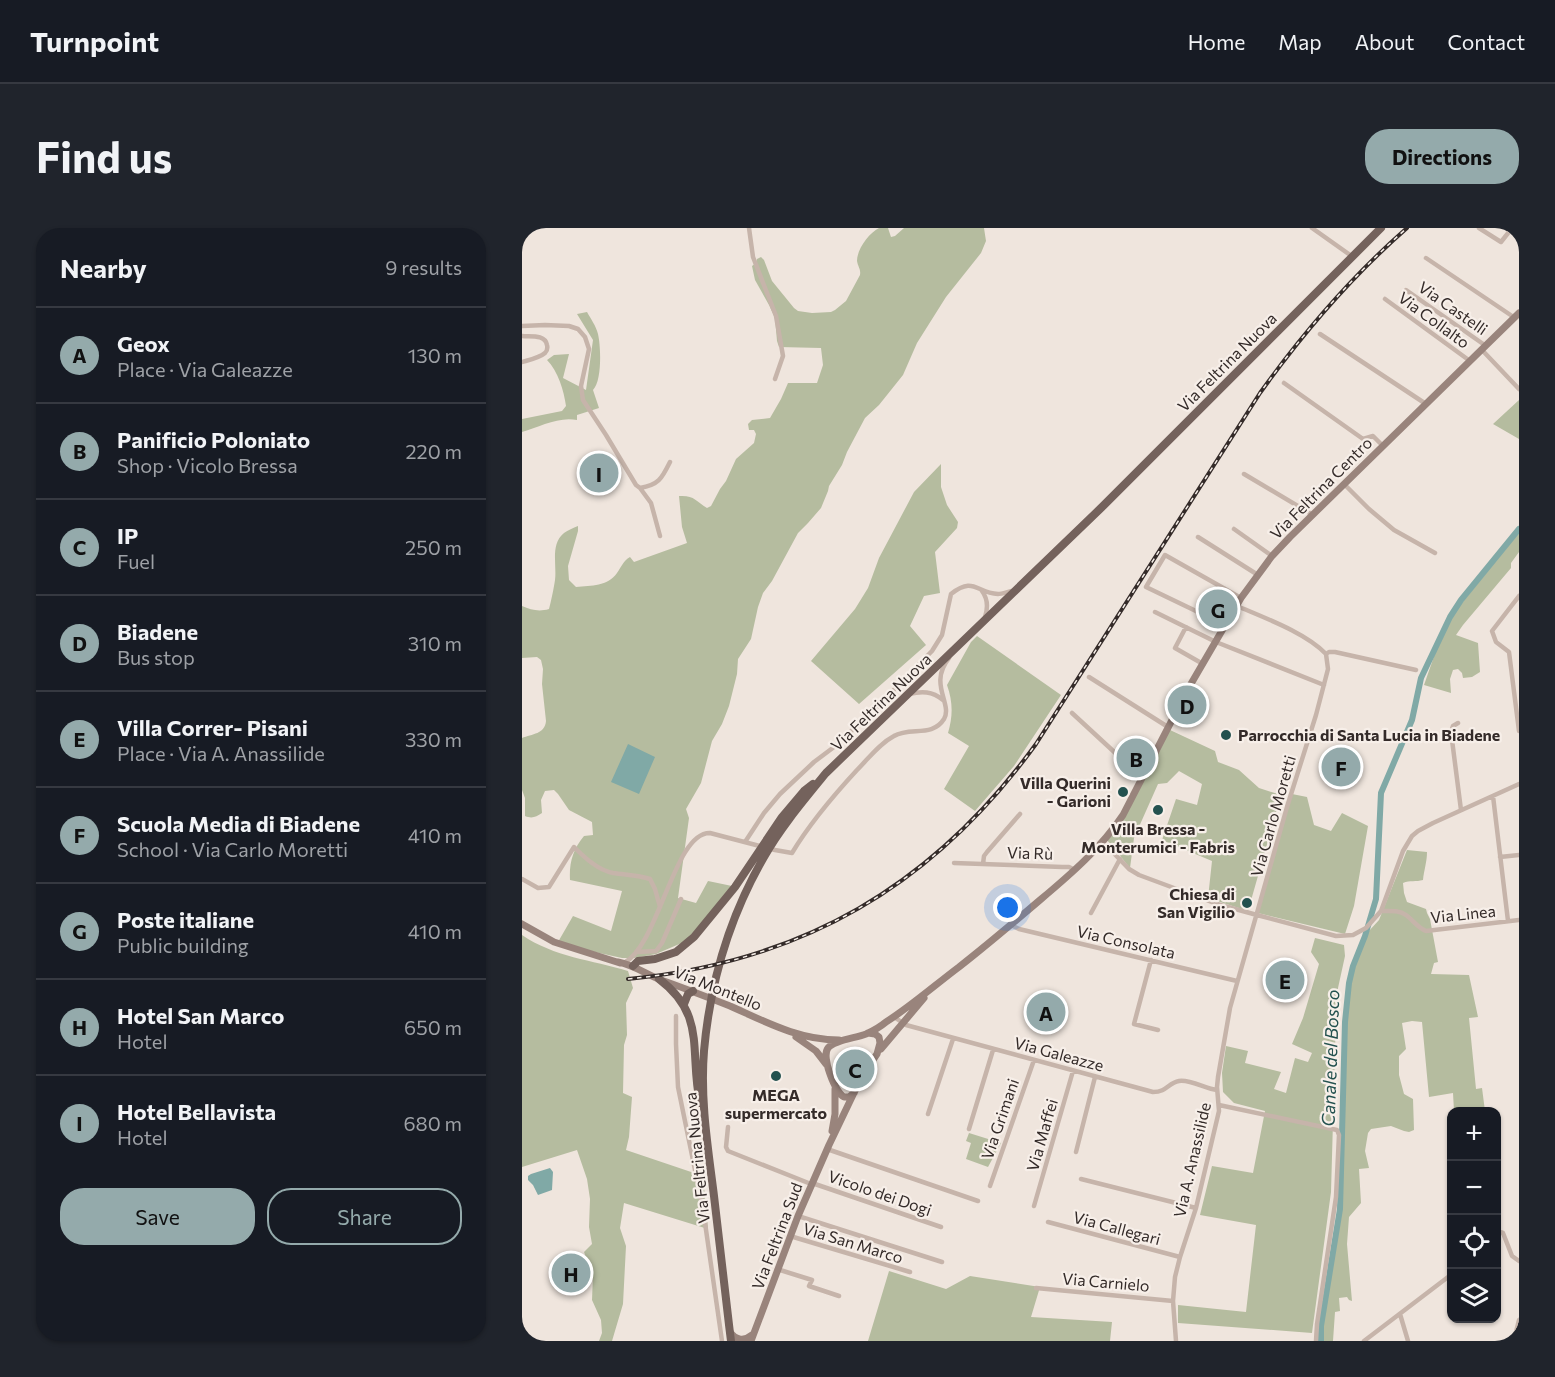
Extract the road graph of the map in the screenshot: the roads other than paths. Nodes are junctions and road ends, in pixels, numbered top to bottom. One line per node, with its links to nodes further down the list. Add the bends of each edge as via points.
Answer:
1 (531, 228): 7 (street)
2 (749, 228): 19 (street, via 753,257 776,316 783,356)
3 (1312, 228): 8 (street)
4 (1382, 228): 8 (main road, Via Feltrina Nuova)
5 (1479, 228): 6 (street, via 1501,242)
6 (1512, 228)
7 (522, 231)
8 (1353, 257): 36 (main road, Via Feltrina Nuova)
9 (1426, 258): 12 (street)
10 (1406, 290): 16 (street, Via Castelli)
11 (1385, 299): 17 (street, Via Collalto)
12 (1517, 316): 16 (main road, Via Feltrina Centro)
13 (522, 326): 27 (street, via 569,326 582,333 589,350 581,386 583,400)
14 (1320, 333): 22 (street)
15 (522, 336): 18 (street, via 540,337 548,346 544,354)
16 (1484, 348): 17 (main road, Via Feltrina Centro); 21 (street, Via Castelli)
17 (1470, 361): 22 (main road, Via Feltrina Centro)
18 (522, 362)
19 (774, 379)
20 (1284, 382): 23 (street, via 1362,439 1373,436)
21 (1519, 389)
22 (1426, 404): 23 (main road, Via Feltrina Centro)
23 (1383, 446): 26 (main road, Via Feltrina Centro)
24 (669, 462): 27 (street, via 658,483)
25 (1244, 474): 28 (street)
26 (1344, 484): 28 (main road, Via Feltrina Centro); 32 (street, via 1388,525)
27 (640, 488): 30 (street, via 651,502)
28 (1313, 515): 33 (main road, Via Feltrina Centro)
29 (1234, 529): 33 (street)
30 (660, 536)
31 (1198, 537): 34 (street)
32 (1435, 553)
33 (1272, 556): 34 (main road, Via Feltrina Centro)
34 (1258, 575): 38 (main road, Via Feltrina Centro)
35 (980, 589): 36 (street, via 997,594); 41 (street, via 987,601); 63 (street, via 968,585 951,594 942,635 932,651 874,710 780,794)
36 (1017, 589): 41 (main road, Via Feltrina Nuova)
37 (1519, 596): 56 (street, via 1492,631 1496,642 1509,652)
38 (1241, 598): 39 (main road, Via Feltrina Centro); 42 (street, via 1165,555 1146,587)
39 (1237, 606): 42 (main road, Via Feltrina Centro); 46 (street, via 1280,625)
40 (1155, 612): 43 (street)
41 (983, 622): 45 (main road, Via Feltrina Nuova)
42 (1226, 625): 44 (main road, Via Feltrina Centro)
43 (1186, 627): 44 (street); 47 (street, via 1175,648)
44 (1216, 642): 47 (main road, Via Feltrina Centro); 50 (street)
45 (962, 643): 51 (main road, Via Feltrina Nuova); 52 (street, via 945,663 940,677)
46 (1326, 654): 48 (street, via 1335,652); 50 (street, Via Carlo Moretti)
47 (1203, 664): 55 (main road, Via Feltrina Centro)
48 (1416, 670)
49 (1089, 677): 55 (street)
50 (1324, 685): 77 (street, Via Carlo Moretti)
51 (908, 695): 52 (street, via 924,692); 57 (main road, Via Feltrina Nuova)
52 (945, 702): 63 (street, via 945,718 934,729 896,734 882,744 816,818 792,853)
53 (1072, 713): 58 (street, via 1124,761)
54 (1458, 723): 61 (street, via 1451,732)
55 (1168, 727): 58 (main road, Via Feltrina Centro)
56 (1519, 731)
57 (826, 773): 66 (main road, Via Feltrina Nuova); 66 (main road, via 782,816)
58 (1145, 773): 64 (main road, Via Feltrina Centro, via 1123,815)
59 (1519, 784): 60 (street)
60 (1492, 796): 61 (street); 67 (street)
61 (1461, 810): 75 (street, via 1412,836)
62 (1020, 814): 70 (street, Via Rù, via 984,856)
63 (745, 842): 74 (street, via 706,832 699,835 686,852)
64 (1103, 842): 68 (street); 71 (main road, Via Feltrina Centro)
65 (1519, 855): 67 (street)
66 (761, 856): 84 (main road, via 694,937 675,952); 109 (main road, Via Feltrina Nuova, via 724,947 711,1002 704,1051)
67 (1500, 857): 79 (street)
68 (1120, 859): 76 (street); 77 (street, via 1139,875)
69 (954, 863): 70 (street, Via Rù)
70 (983, 864): 71 (street, Via Rù)
71 (1075, 870): 81 (main road, Via Feltrina Centro)
72 (522, 879): 74 (street, via 538,888 549,887 574,847 610,873 650,879)
73 (681, 898): 82 (street, via 656,951)
74 (660, 907): 82 (street)
75 (1381, 910): 77 (street, via 1366,928 1353,935 1336,936); 79 (street, Via Linea, via 1404,914 1426,931)
76 (1091, 913)
77 (1257, 915): 86 (street, Via A. Anassilide)
78 (1519, 920): 79 (street, Via Linea)
79 (1509, 921)
80 (522, 924): 84 (main road, Via Montello, via 554,942)
81 (1011, 925): 83 (street, Via Consolata); 87 (main road, Via Feltrina Centro)
82 (636, 952): 84 (street)
83 (1151, 960): 86 (street, Via Consolata); 93 (street, via 1134,1024)
84 (630, 964): 85 (main road, Via Montello)
85 (657, 978): 88 (main road, Via Montello); 89 (main road)
86 (1237, 981): 105 (street, Via A. Anassilide)
87 (935, 985): 91 (main road, Via Feltrina Centro); 92 (main road, Via Feltrina Centro)
88 (693, 991): 89 (main road, via 688,994); 94 (main road, Via Montello)
89 (686, 1009): 109 (main road, via 692,1024)
90 (676, 1016): 138 (street, via 678,1087 703,1209)
91 (894, 1017): 92 (street, Via Galeazze); 95 (main road)
92 (902, 1022): 96 (street, Via Galeazze); 99 (main road)
93 (1158, 1030)
94 (787, 1031): 97 (main road, Via Montello, via 812,1038); 101 (main road, Via Montello, via 816,1051)
95 (868, 1033): 97 (main road); 99 (main road, via 880,1040)
96 (953, 1039): 98 (street, Via Galeazze); 108 (street)
97 (848, 1040): 101 (main road, via 827,1049)
98 (993, 1050): 100 (street, Via Galeazze); 111 (street)
99 (877, 1054): 106 (main road, Via Feltrina Sud)
100 (1034, 1060): 102 (street, Via Galeazze); 116 (street, Via Grimani)
101 (828, 1067): 104 (main road)
102 (1073, 1071): 103 (street, Via Galeazze); 118 (street, Via Maffei)
103 (1095, 1077): 105 (street, Via Galeazze, via 1156,1092 1181,1080); 113 (street)
104 (834, 1083): 106 (main road, via 843,1096); 112 (main road, Via Feltrina Sud, via 834,1120)
105 (1217, 1090): 107 (street, Via A. Anassilide)
106 (854, 1093): 112 (main road, Via Feltrina Sud)
107 (1219, 1105): 119 (street, Via A. Anassilide); 141 (street, via 1337,1130 1336,1197)
108 (928, 1114)
109 (704, 1120): 137 (main road, Via Feltrina Nuova)
110 (728, 1127): 115 (street, Vicolo dei Dogi, via 728,1151)
111 (969, 1129)
112 (828, 1147): 115 (main road, Via Feltrina Sud); 117 (street)
113 (1076, 1152)
114 (1081, 1179): 119 (street)
115 (811, 1184): 120 (main road, Via Feltrina Sud); 122 (street, Vicolo dei Dogi)
116 (990, 1186)
117 (978, 1201)
118 (1034, 1206)
119 (1196, 1208): 125 (street, Via A. Anassilide)
120 (798, 1216): 124 (main road, Via Feltrina Sud); 127 (street)
121 (1048, 1222): 125 (street, Via Callegari)
122 (941, 1227)
123 (1501, 1232): 126 (street, via 1512,1256)
124 (790, 1236): 128 (main road, Via Feltrina Sud); 129 (street, Via San Marco)
125 (1180, 1257): 133 (street, Via A. Anassilide)
126 (1519, 1260)
127 (942, 1262)
128 (777, 1269): 132 (street, via 812,1280 809,1286); 136 (main road, Via Feltrina Sud)
129 (910, 1272)
130 (1447, 1278): 134 (street)
131 (1036, 1288): 133 (street, Via Carnielo)
132 (840, 1296)
133 (1173, 1300): 140 (street, Via A. Anassilide)
134 (1400, 1314): 142 (street); 143 (street)
135 (1519, 1320): 144 (street)
136 (754, 1333): 137 (main road, via 744,1340); 139 (main road, Via Feltrina Sud)
137 (731, 1337)
138 (722, 1341)
139 (751, 1341)
140 (1176, 1341)
141 (1316, 1341)
142 (1364, 1341)
143 (1408, 1341)
144 (1518, 1341)

